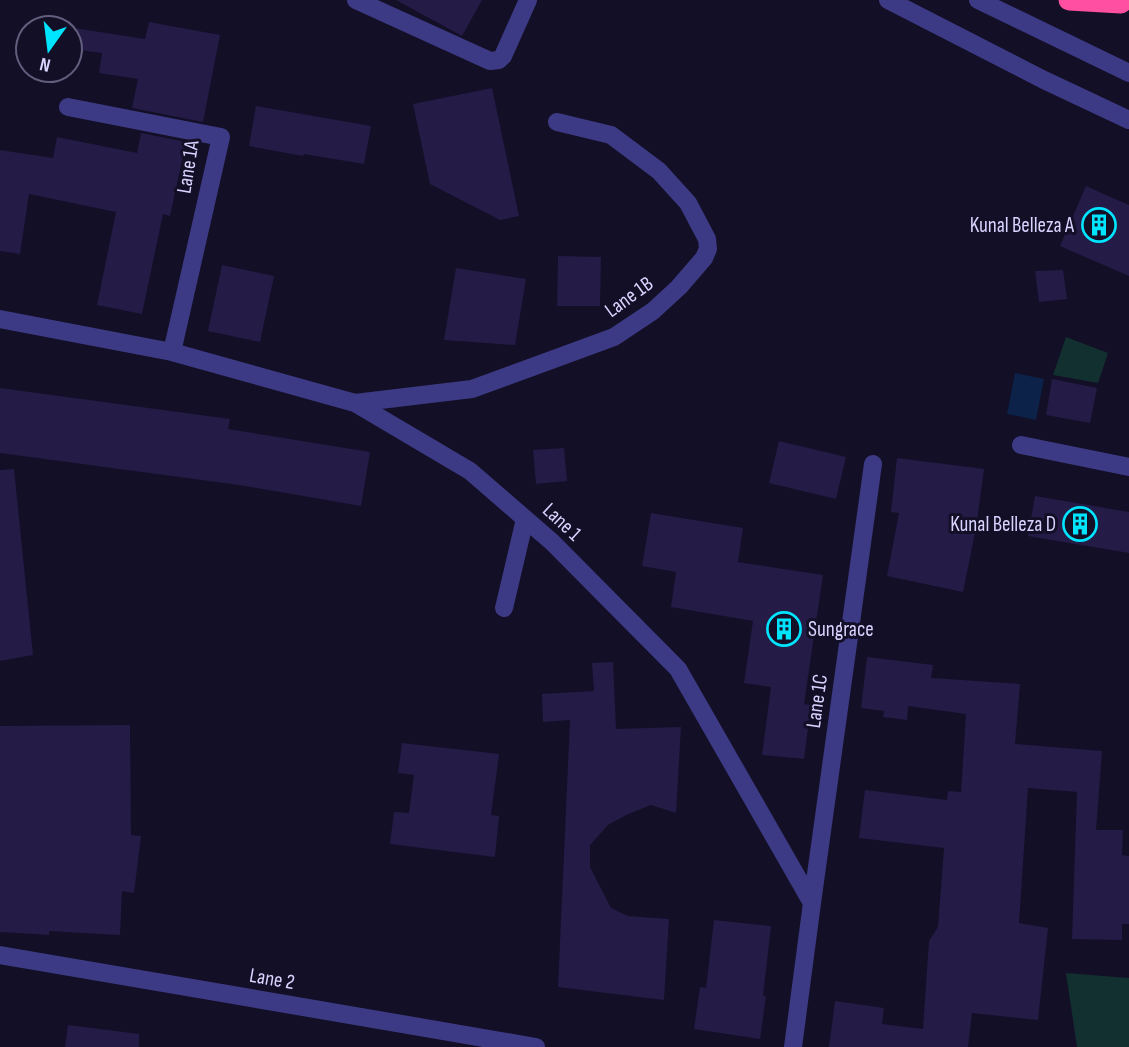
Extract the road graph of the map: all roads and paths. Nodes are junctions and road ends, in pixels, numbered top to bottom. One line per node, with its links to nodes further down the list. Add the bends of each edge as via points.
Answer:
1 (356, 0): 2 (street, via 490,61 503,56)
2 (528, 0)
3 (888, 0): 9 (street)
4 (978, 0): 7 (street)
5 (1069, 0): 6 (highway)
6 (1122, 3)
7 (1129, 73)
8 (68, 107): 12 (street, Lane 1A, via 221,137)
9 (1129, 120)
10 (557, 122): 13 (street, Lane 1B, via 611,135 659,171 688,204 707,239 704,258 653,311 614,337 472,389)
11 (0, 319): 12 (street, Lane 1)
12 (172, 352): 13 (street, Lane 1)
13 (355, 403): 17 (street, Lane 1, via 470,471)
14 (1021, 445): 16 (street)
15 (873, 464): 19 (street, Lane 1C)
16 (1129, 467)
17 (525, 519): 18 (street); 19 (street, Lane 1, via 678,669)
18 (504, 608)
19 (812, 903): 22 (street)
20 (0, 955): 21 (street, Lane 2)
21 (536, 1047)
22 (793, 1047)

